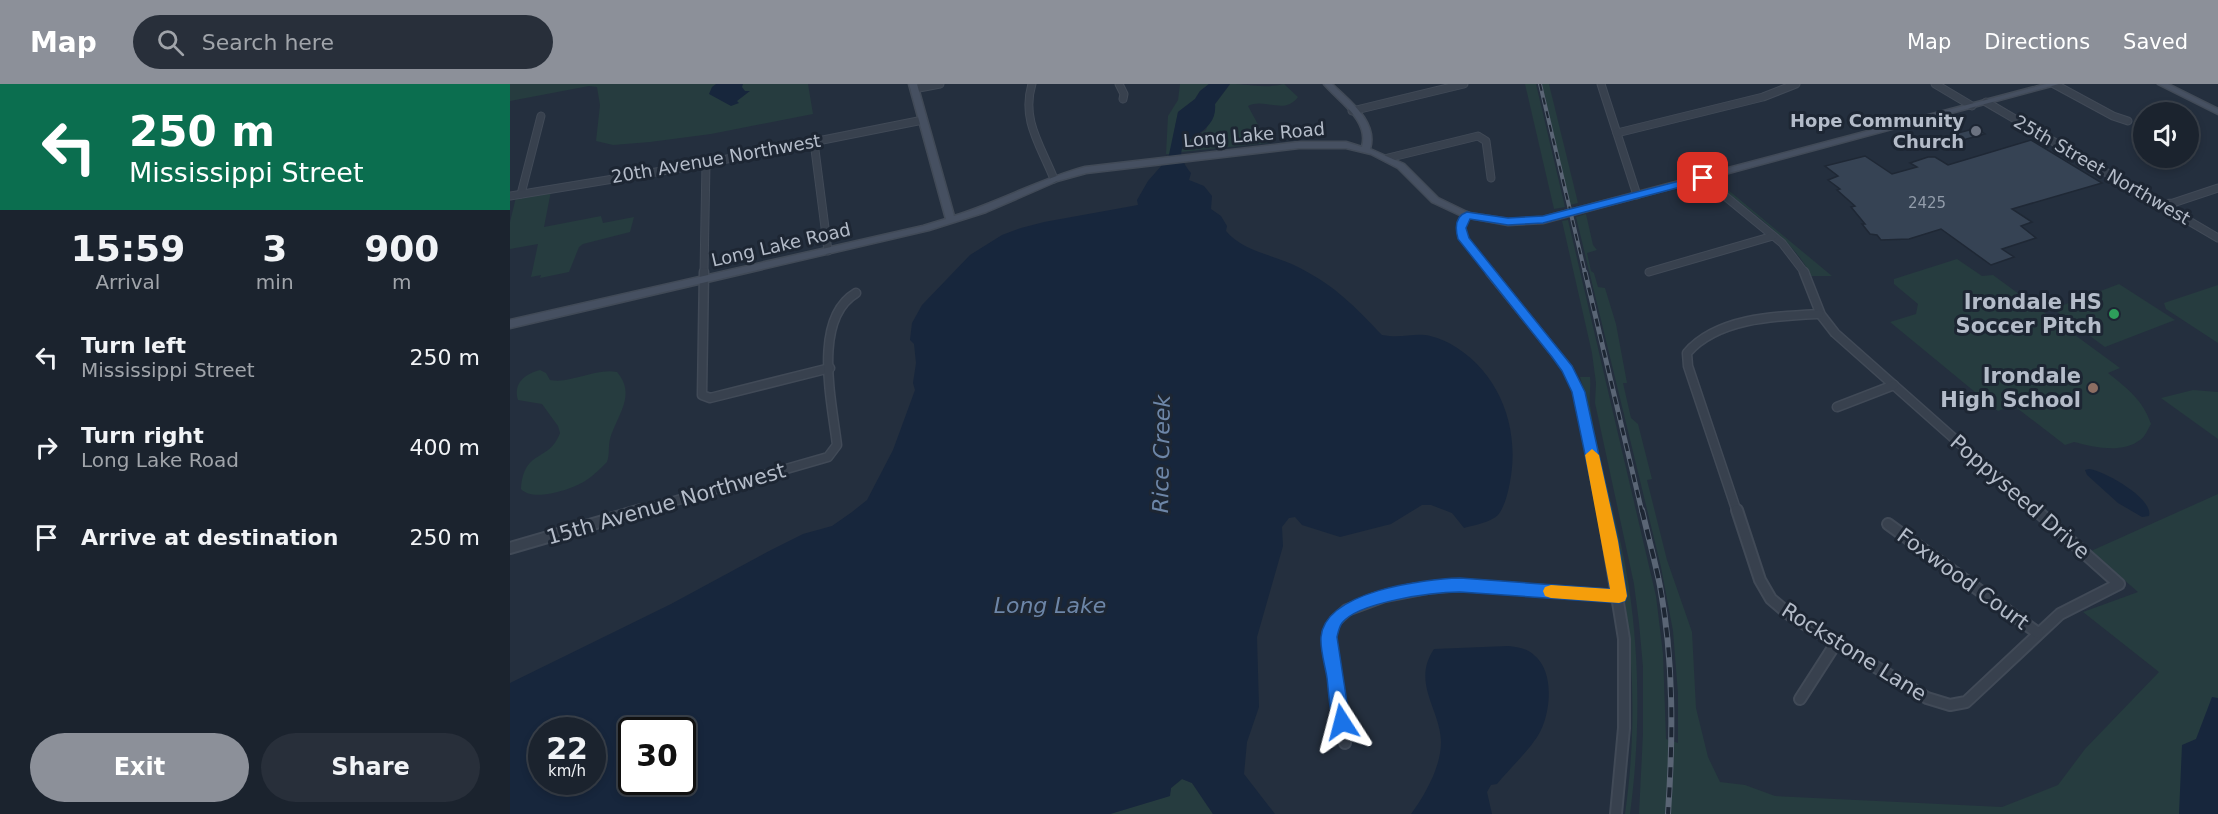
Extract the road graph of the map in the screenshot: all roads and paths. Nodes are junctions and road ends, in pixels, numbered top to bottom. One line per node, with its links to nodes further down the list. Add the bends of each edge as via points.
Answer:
1 (940, 84): 11 (street)
2 (1032, 84): 27 (street, via 1027,117)
3 (1119, 84): 12 (street)
4 (1328, 84): 15 (street)
5 (1464, 84): 15 (street)
6 (1601, 84): 20 (street)
7 (1796, 84): 20 (street, via 1763,97)
8 (1935, 84): 14 (street)
9 (2054, 84): 13 (street, Long Lake Road); 19 (street)
10 (2162, 84): 16 (street)
11 (914, 86): 18 (street)
12 (1122, 99)
13 (1986, 102): 14 (street, Long Lake Road); 32 (street, 25th Street Northwest)
14 (1972, 106): 26 (street, Long Lake Road)
15 (1352, 111): 22 (street, via 1368,132)
16 (2218, 112)
17 (541, 116): 29 (street)
18 (923, 120): 21 (street, 20th Avenue Northwest); 34 (street)
19 (2128, 121)
20 (1617, 133): 30 (street)
21 (814, 142): 24 (street, 20th Avenue Northwest); 37 (street)
22 (1366, 149): 23 (street, Long Lake Road); 27 (street, Long Lake Road, via 1315,144 1098,168)
23 (1388, 158): 25 (street, via 1484,134); 33 (street, Long Lake Road, via 1435,200)
24 (706, 163): 29 (street, 20th Avenue Northwest); 39 (street)
25 (1491, 178)
26 (1703, 178): 30 (street, Long Lake Road); 35 (street, Poppyseed Drive)
27 (1054, 179): 34 (street, Long Lake Road)
28 (2218, 188): 32 (street)
29 (521, 194): 31 (street, 20th Avenue Northwest)
30 (1637, 195): 33 (street, Long Lake Road, via 1543,220 1508,222)
31 (510, 196)
32 (2161, 204): 36 (street, 25th Street Northwest)
33 (1467, 215): 49 (street, via 1461,226 1464,239 1562,362 1578,392)
34 (951, 221): 37 (street, Long Lake Road)
35 (1773, 236): 38 (street); 41 (street, Poppyseed Drive, via 1800,264)
36 (2218, 238)
37 (828, 251): 39 (street, Long Lake Road)
38 (1649, 272)
39 (705, 279): 42 (street, Long Lake Road); 43 (street, via 701,392 705,398)
40 (856, 293): 43 (street, via 842,302 833,321)
41 (1820, 314): 44 (street, Poppyseed Drive, via 1835,333); 51 (street, Rockstone Lane, via 1769,317 1706,336 1690,348 1687,360 1764,590 1790,615)
42 (510, 324)
43 (831, 368): 47 (street, 15th Avenue Northwest, via 837,445 823,460)
44 (1894, 386): 45 (street); 48 (street, Poppyseed Drive)
45 (1837, 407)
46 (1888, 524): 50 (street, Foxwood Court)
47 (510, 548)
48 (2119, 584): 50 (street, Rockstone Lane, via 2060,614)
49 (1619, 596): 53 (street, via 1436,586 1386,596 1347,610 1335,620 1329,637); 54 (street, via 1625,680)
50 (2038, 633): 51 (street, Rockstone Lane, via 1959,705 1927,698)
51 (1836, 643): 52 (street)
52 (1800, 699)
53 (1345, 743)
54 (1616, 814)

